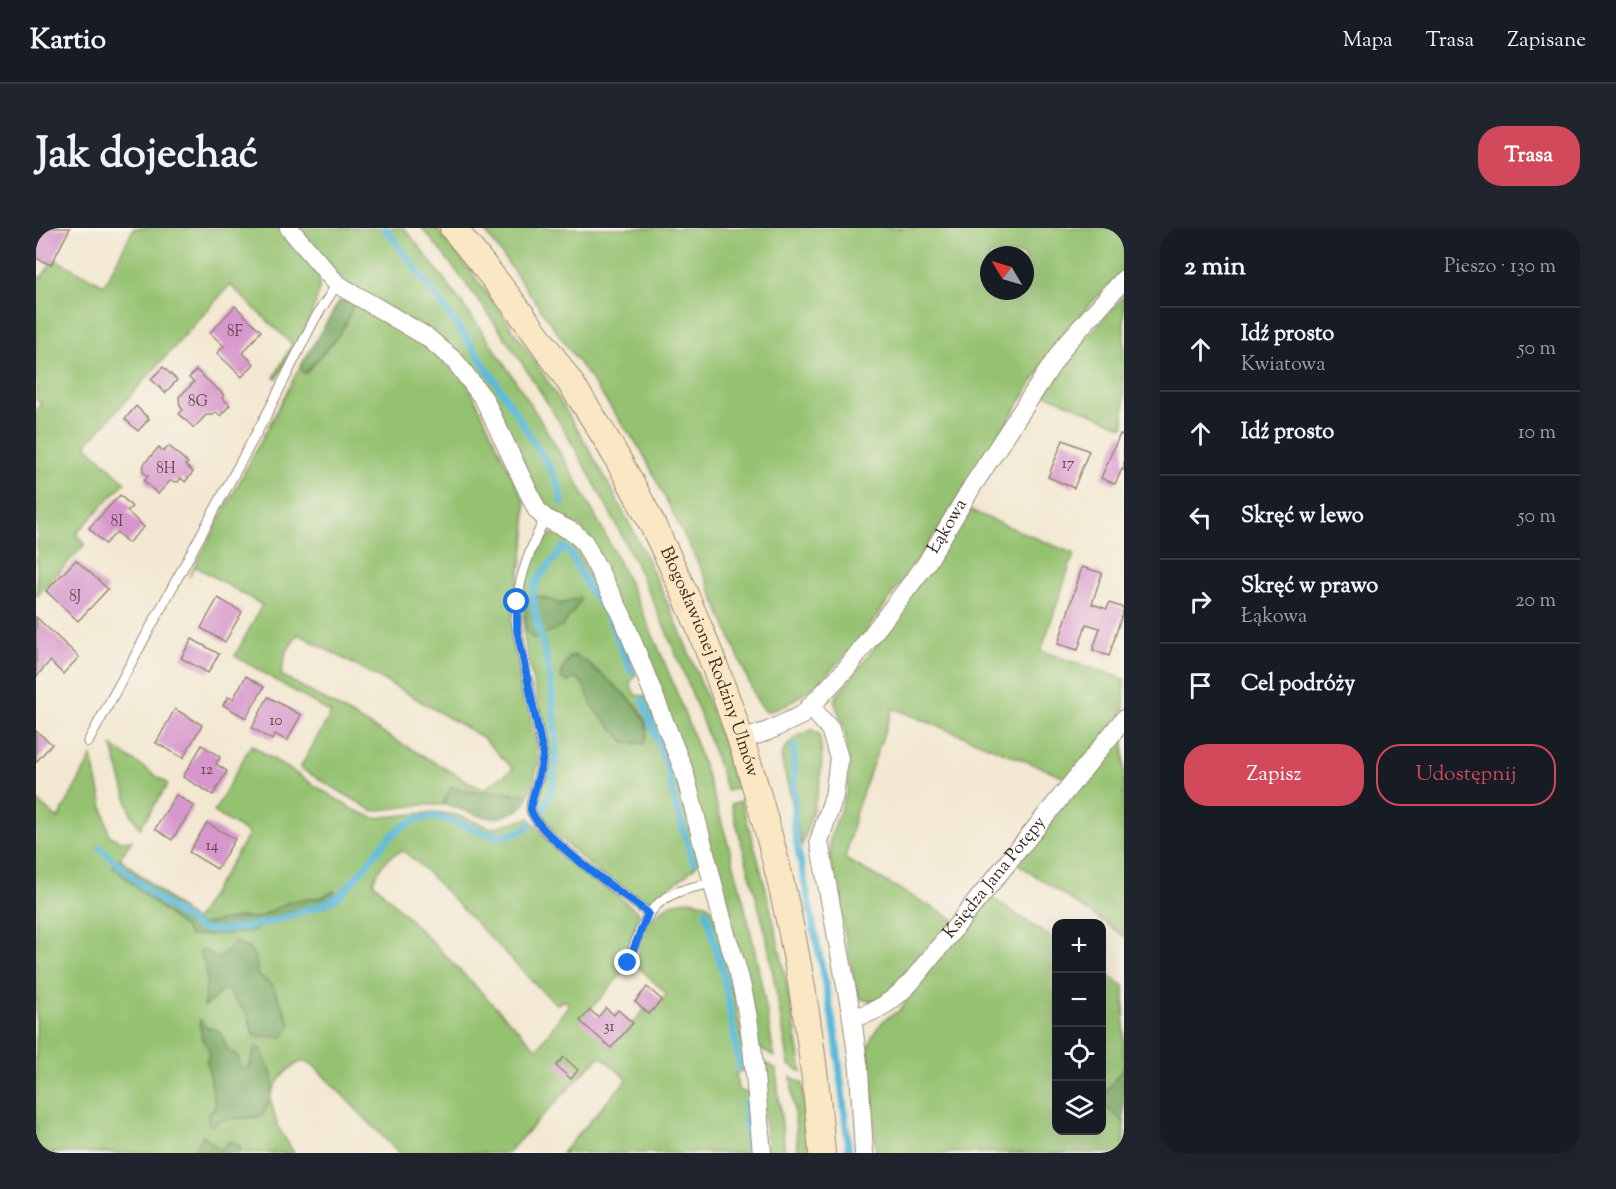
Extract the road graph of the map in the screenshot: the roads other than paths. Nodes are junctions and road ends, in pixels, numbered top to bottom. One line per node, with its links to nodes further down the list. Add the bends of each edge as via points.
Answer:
1 (289, 228): 4 (street)
2 (453, 228): 8 (main road, Błogosławionej Rodziny Ulmów, via 530,327 615,455 676,574)
3 (1124, 279): 6 (street, Łąkowa, via 1065,345 926,564 886,619)
4 (337, 284): 5 (street, via 427,337 469,376 498,425 536,508); 9 (lane, via 314,320)
5 (545, 518): 10 (street, via 584,542 622,615 684,771); 11 (lane, via 528,557 516,612 543,765 531,804 534,818 554,839)
6 (810, 706): 8 (street, Łąkowa, via 784,724); 13 (street, via 830,729 839,758 834,796 819,841)
7 (1124, 719): 13 (street, Księdza Jana Potępy, via 911,982 875,1012)
8 (742, 740): 15 (main road, Błogosławionej Rodziny Ulmów, via 774,853 793,944 816,1084)
9 (88, 742)
10 (714, 883): 11 (lane, via 686,889); 14 (street, via 735,958 747,1025)
11 (648, 913): 12 (lane)
12 (628, 963)
13 (852, 1018): 16 (street)
14 (762, 1153)
15 (822, 1153)
16 (864, 1153)

